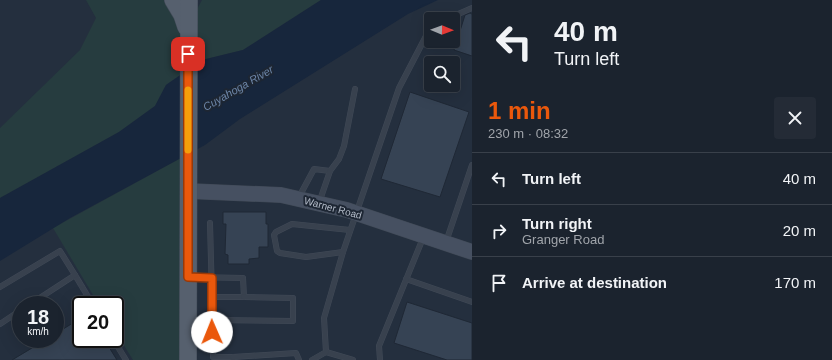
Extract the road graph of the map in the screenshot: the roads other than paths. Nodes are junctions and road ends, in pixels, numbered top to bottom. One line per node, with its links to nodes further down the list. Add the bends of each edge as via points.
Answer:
1 (173, 0): 6 (main road)
2 (189, 0): 6 (main road)
3 (202, 0): 6 (main road)
4 (472, 8): 5 (lane)
5 (460, 13)
6 (188, 33): 11 (main road)
7 (424, 40): 14 (lane, via 399,88)
8 (355, 89): 10 (lane, via 344,146)
9 (472, 165): 18 (lane)
10 (330, 171): 12 (lane, via 314,168); 13 (lane)
11 (188, 191): 12 (main road, Warner Road, via 282,195); 22 (main road)
12 (298, 199): 13 (main road, Warner Road)
13 (319, 204): 14 (main road, Warner Road)
14 (356, 213): 16 (lane); 17 (main road, Warner Road)
15 (210, 223): 23 (lane)
16 (350, 230): 19 (lane); 19 (lane, via 292,224 276,232 274,236 277,251 280,253 306,257)
17 (424, 236): 18 (main road, Warner Road); 24 (lane)
18 (445, 243): 20 (main road, Warner Road)
19 (343, 252): 35 (lane, via 324,318)
20 (472, 252)
21 (76, 275): 25 (lane, via 60,251); 26 (lane); 27 (lane)
22 (188, 277): 23 (lane); 38 (main road)
23 (212, 278): 28 (lane); 29 (lane, via 243,278)
24 (406, 279): 30 (lane); 42 (lane, via 379,346)
25 (0, 287)
26 (43, 296)
27 (88, 296)
28 (212, 297): 29 (lane); 32 (lane)
29 (244, 297): 32 (lane, via 293,298 293,321)
30 (472, 302)
31 (12, 316): 33 (lane)
32 (212, 320): 36 (lane, via 213,356)
33 (0, 324)
34 (119, 348): 37 (lane)
35 (326, 352): 40 (lane); 41 (lane)
36 (233, 358): 39 (lane, via 296,353)
37 (126, 360)
38 (188, 360)
39 (299, 360)
40 (312, 360)
41 (353, 360)
42 (380, 360)

